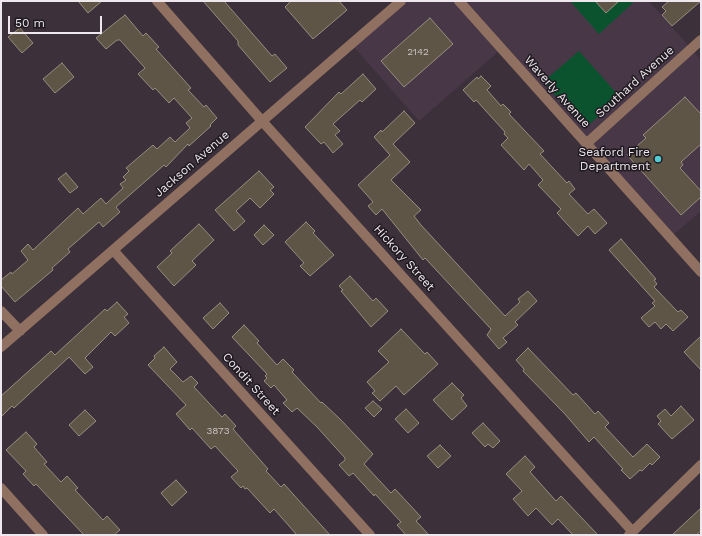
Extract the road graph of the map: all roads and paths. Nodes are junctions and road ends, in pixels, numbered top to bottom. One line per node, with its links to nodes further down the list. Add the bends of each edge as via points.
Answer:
1 (157, 1): 5 (street, Hickory Street)
2 (400, 1): 5 (street, Jackson Avenue)
3 (459, 1): 6 (street, Waverly Avenue)
4 (701, 40): 6 (street, Southard Avenue)
5 (262, 121): 7 (street, Jackson Avenue); 14 (street, Hickory Street)
6 (586, 144): 8 (street, Waverly Avenue)
7 (113, 250): 10 (street, Jackson Avenue); 16 (street, Condit Street)
8 (701, 272)
9 (1, 311): 10 (street)
10 (20, 331): 11 (street, Jackson Avenue)
11 (1, 347)
12 (701, 465): 14 (street)
13 (1, 488): 15 (street)
14 (631, 533)
15 (43, 535)
16 (370, 535)

